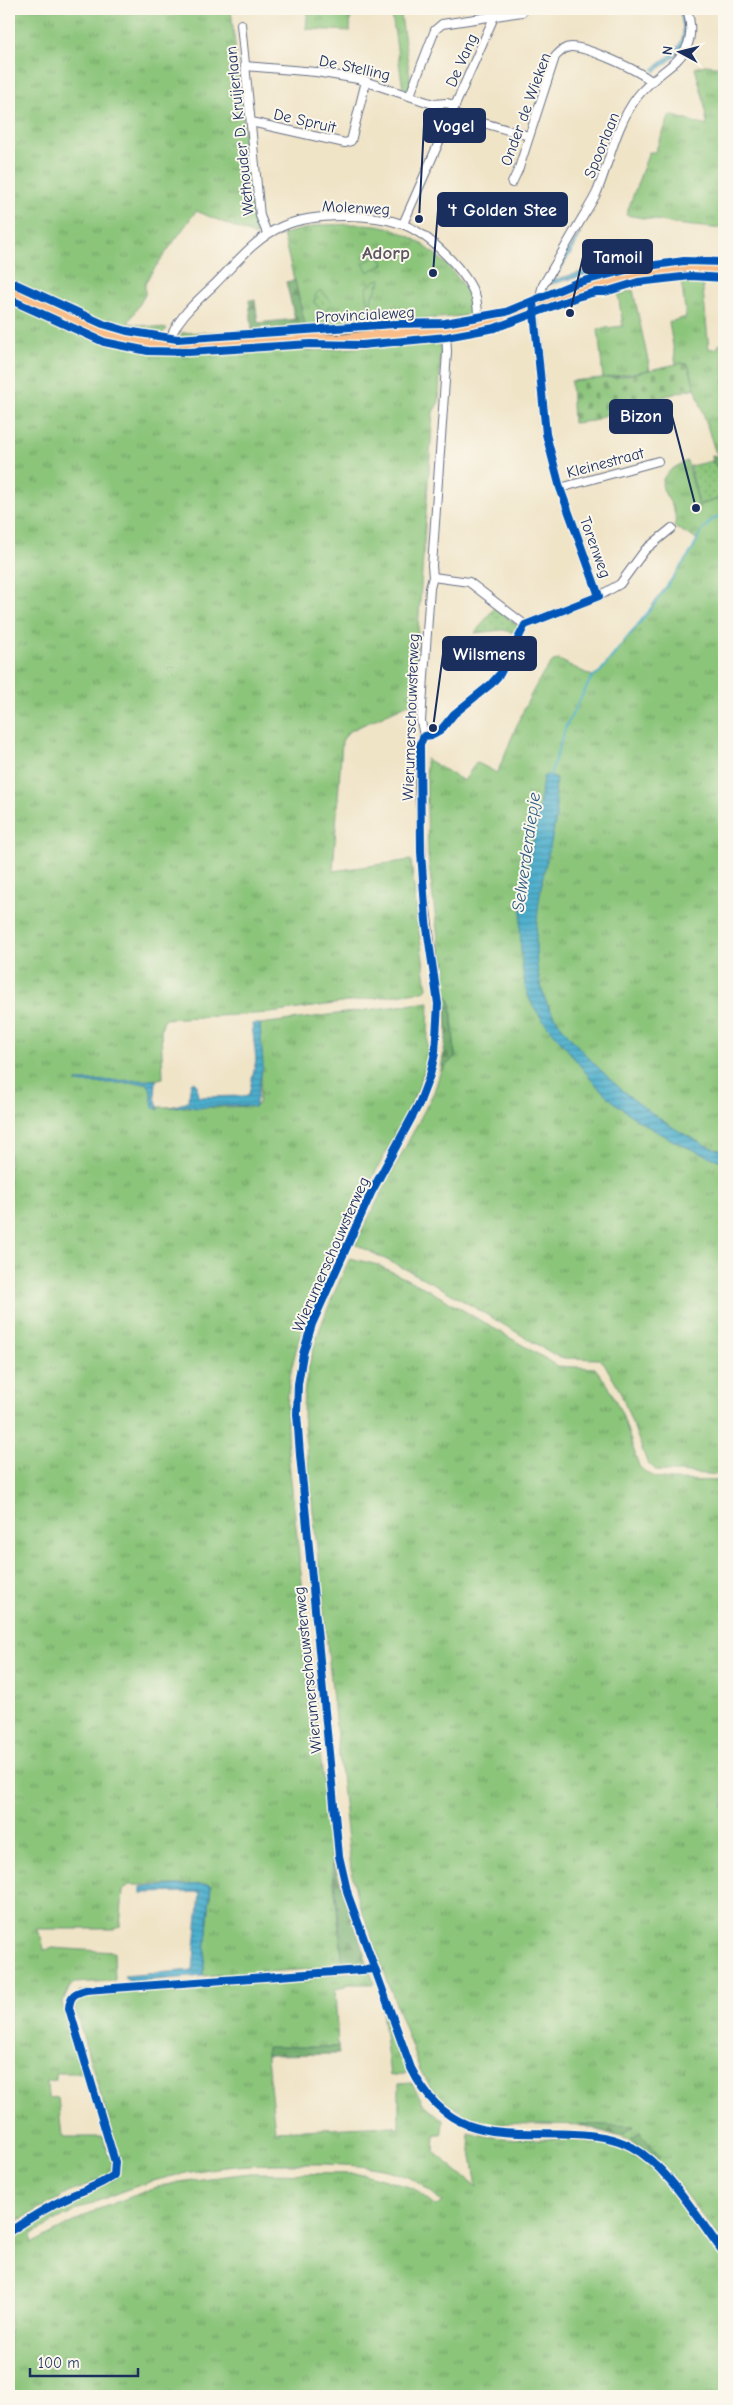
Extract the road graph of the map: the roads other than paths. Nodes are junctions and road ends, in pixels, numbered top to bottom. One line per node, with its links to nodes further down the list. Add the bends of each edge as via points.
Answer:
1 (688, 9): 6 (street, Spoorlaan, via 692,35 688,49)
2 (522, 12): 3 (street, De Vang)
3 (494, 17): 8 (street, De Vang, via 442,24 436,30); 9 (street, De Vang)
4 (241, 24): 5 (street, Wethouder D. Kruijerlaan)
5 (245, 66): 7 (street, De Stelling, via 316,72); 10 (street, Wethouder D. Kruijerlaan)
6 (651, 80): 11 (street, Onder de Wieken, via 599,54 571,47 562,50 555,57); 17 (street, Spoorlaan, via 636,98 619,129 597,193 544,285 541,292)
7 (366, 81): 8 (street, De Stelling); 10 (street, De Spruit, via 351,141 345,143)
8 (410, 95): 9 (street, De Stelling, via 432,104 447,103)
9 (454, 110): 11 (street, De Stelling); 13 (street, De Vang)
10 (251, 122): 14 (street, Wethouder D. Kruijerlaan, via 260,216)
11 (529, 136): 12 (street, Onder de Wieken)
12 (512, 184)
13 (403, 224): 14 (street, Molenweg, via 378,218 306,219); 19 (street, Molenweg, via 422,235 460,270 476,298)
14 (267, 233): 21 (street, Molenweg, via 195,303 174,330)
15 (724, 272): 17 (main road, Provincialeweg, via 706,269 636,276 590,286)
16 (9, 291): 21 (main road, Provincialeweg, via 94,329 122,338)
17 (545, 302): 18 (main road, Provincialeweg)
18 (534, 307): 19 (main road, Provincialeweg); 23 (street, Torenweg, via 544,428)
19 (479, 325): 20 (main road, Provincialeweg)
20 (446, 330): 21 (main road, Provincialeweg); 25 (street, Wierumerschouwsterweg)
21 (169, 344)
22 (658, 461): 23 (street, Kleinestraat)
23 (560, 488): 26 (street, Torenweg)
24 (672, 528): 26 (street, via 645,550 620,584)
25 (433, 576): 27 (street, via 469,582); 28 (street, Wierumerschouwsterweg, via 421,721)
26 (599, 596): 27 (street, Torenweg)
27 (525, 625): 28 (street, via 500,674 491,684 454,714 440,731)
28 (424, 736): 29 (street, Wierumerschouwsterweg, via 420,744 419,793 423,885 438,1004 434,1058 418,1104 371,1193 312,1324 303,1354 297,1399 339,1856 348,1895)
29 (375, 1969): 30 (street, via 74,1993 69,2008 116,2162 114,2175 103,2184 51,2206); 31 (street, Wierumerschouwsterweg, via 411,2068 421,2087 439,2108 482,2130 594,2135 632,2147 658,2168)
30 (9, 2232)
31 (724, 2253)

